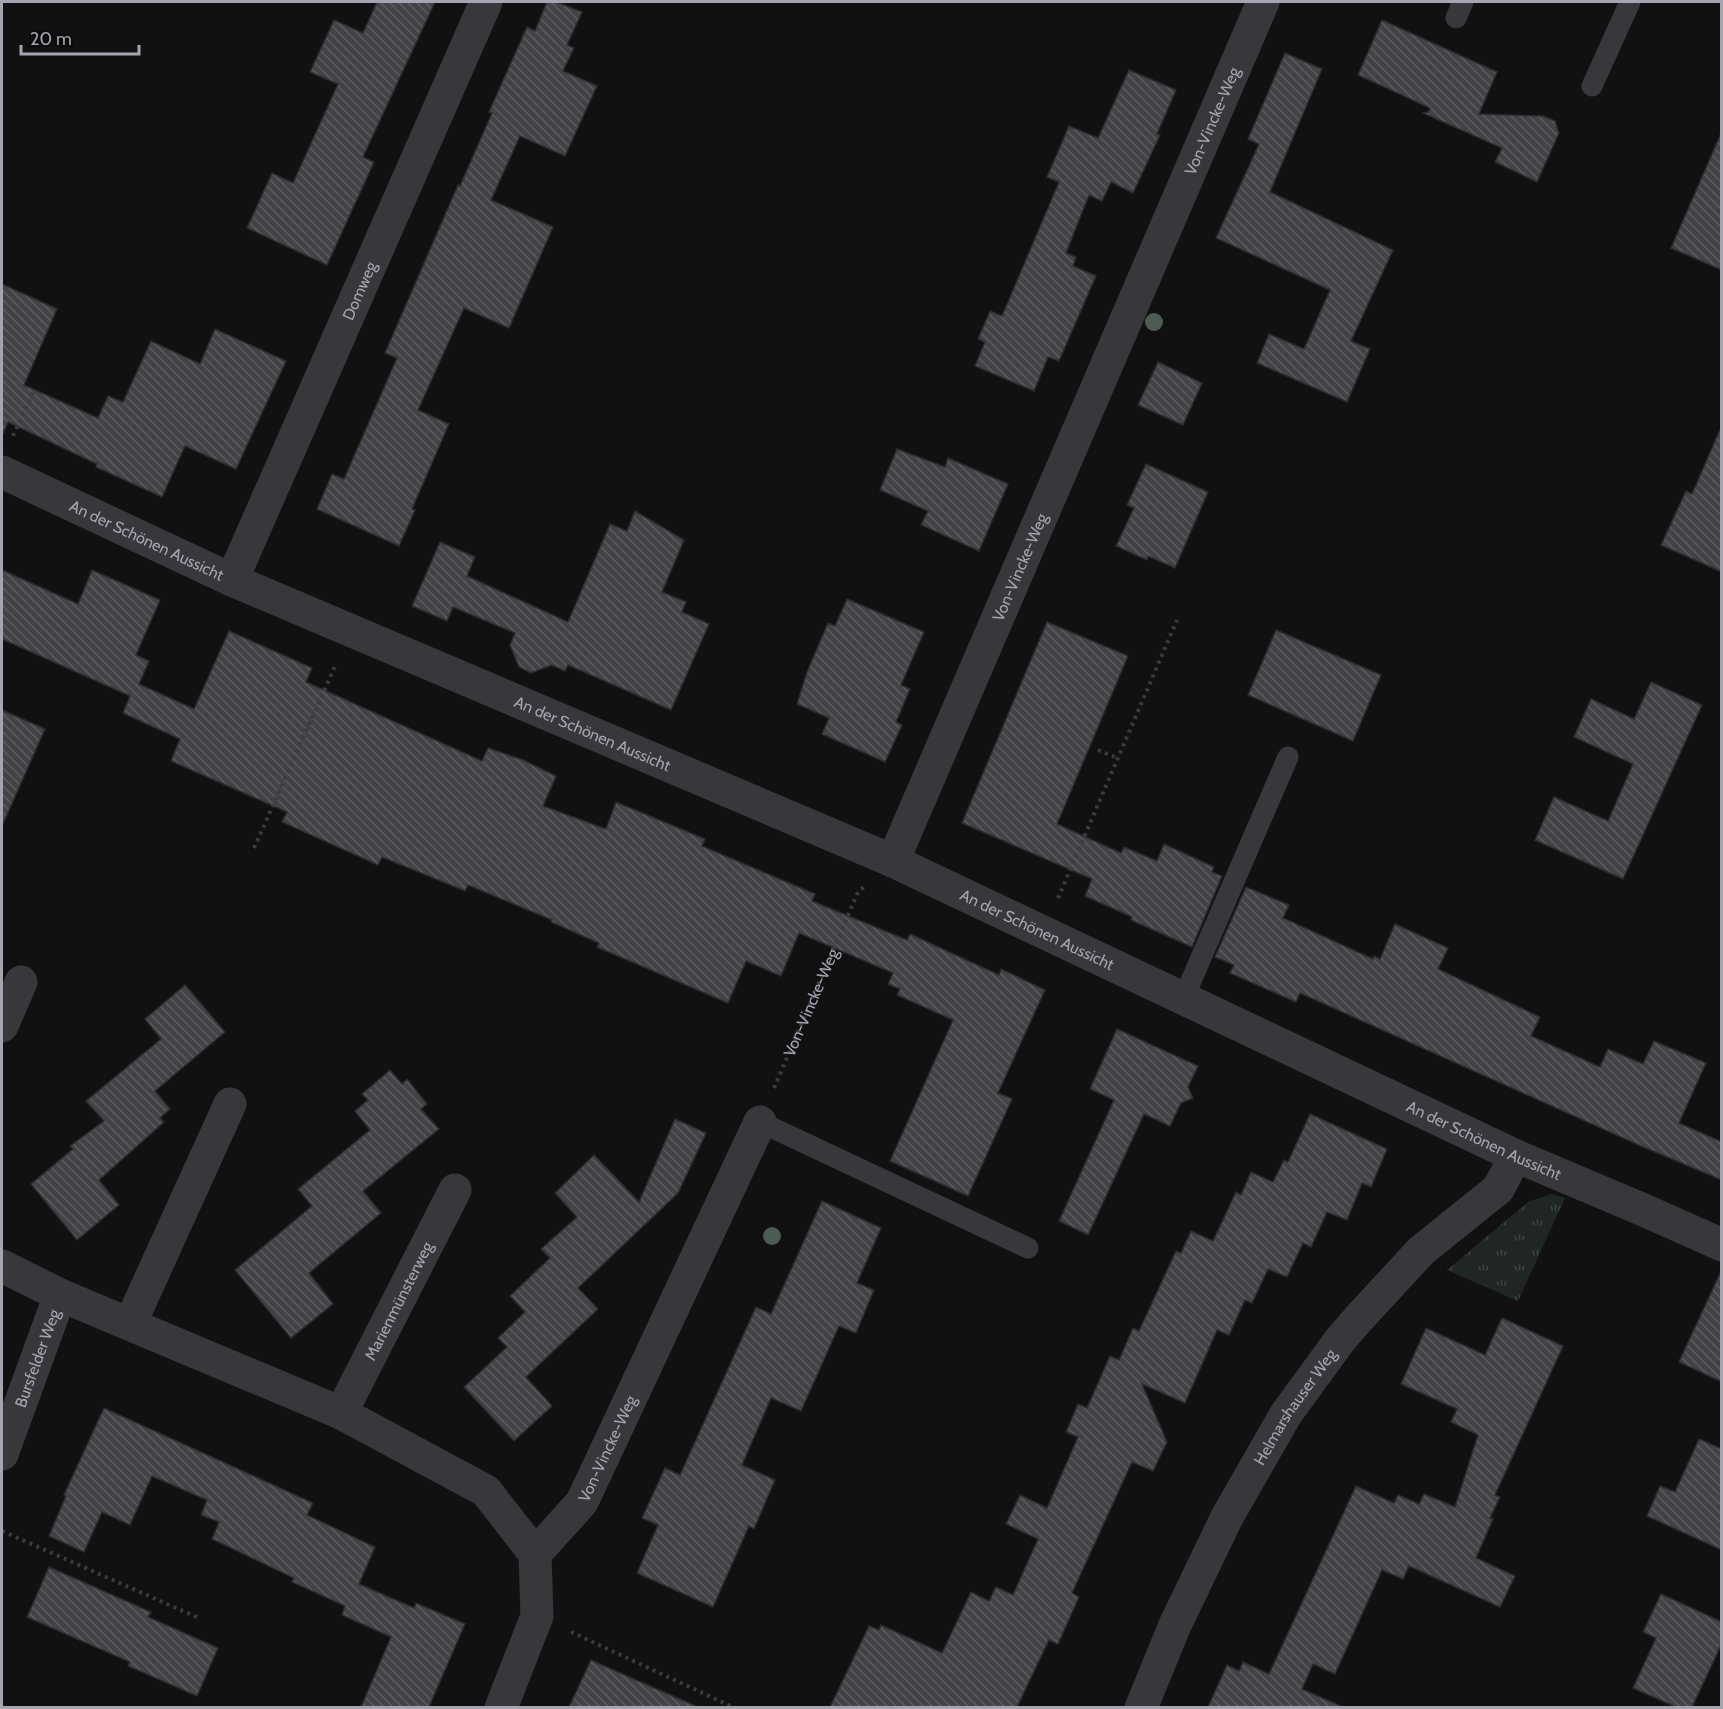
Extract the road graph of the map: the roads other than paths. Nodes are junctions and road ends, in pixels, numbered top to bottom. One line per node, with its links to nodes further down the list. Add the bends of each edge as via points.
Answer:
1 (486, 2): 6 (street, Domweg)
2 (1263, 2): 8 (street, Von-Vincke-Weg)
3 (1630, 2): 4 (lane)
4 (1592, 86)
5 (6, 457): 6 (street, An der Schönen Aussicht)
6 (232, 580): 8 (street, An der Schönen Aussicht)
7 (1288, 757): 10 (lane)
8 (893, 861): 10 (street, An der Schönen Aussicht)
9 (21, 982): 11 (street)
10 (1184, 998): 14 (street, An der Schönen Aussicht)
11 (2, 1026)
12 (230, 1104): 20 (street)
13 (760, 1122): 17 (lane); 23 (street, Von-Vincke-Weg, via 582,1502)
14 (1516, 1156): 16 (street, An der Schönen Aussicht); 25 (street, Helmarshauser Weg, via 1498,1189 1421,1251 1360,1317 1286,1414 1227,1517)
15 (455, 1190): 21 (street, Marienmünsterweg)
16 (1722, 1245)
17 (1028, 1248)
18 (2, 1266): 19 (street)
19 (60, 1295): 20 (street); 22 (street, Bursfelder Weg)
20 (130, 1324): 21 (street)
21 (341, 1413): 23 (street, via 486,1491)
22 (2, 1454)
23 (535, 1554): 24 (street, via 537,1616)
24 (501, 1707)
25 (1141, 1707)

